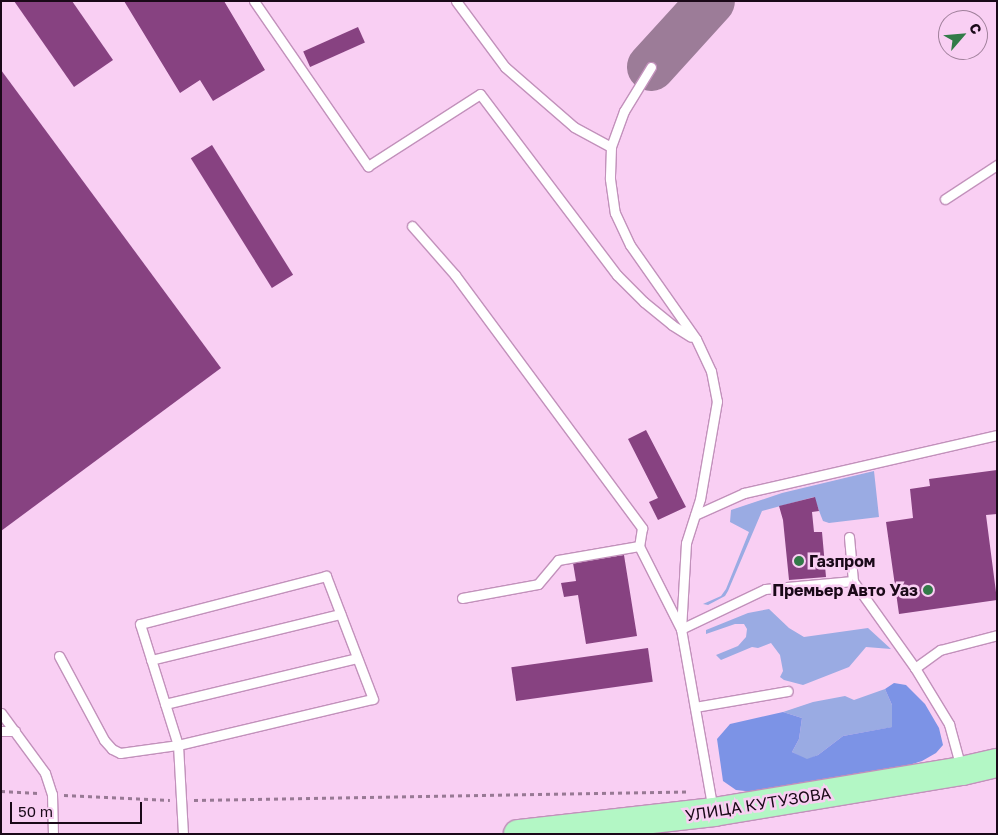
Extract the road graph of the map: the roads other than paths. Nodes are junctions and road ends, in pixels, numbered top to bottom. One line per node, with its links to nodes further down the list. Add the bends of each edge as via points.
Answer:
1 (254, 1): 8 (lane, via 368,166 480,94 617,274 644,302 672,325)
2 (456, 1): 4 (lane, via 505,67 574,127)
3 (651, 68): 4 (lane, via 624,111)
4 (610, 148): 8 (lane, via 615,214 630,245)
5 (997, 165): 6 (lane)
6 (945, 199)
7 (412, 226): 12 (lane, via 455,275 642,528)
8 (696, 339): 10 (lane, via 711,371 717,401)
9 (997, 434): 10 (lane, via 744,493)
10 (695, 516): 16 (lane, via 686,543)
11 (849, 537): 13 (lane)
12 (639, 546): 14 (lane, via 558,560 538,584); 16 (lane)
13 (853, 581): 16 (lane, via 765,589); 21 (lane)
14 (462, 598)
15 (340, 614): 19 (lane); 20 (lane); 20 (lane, via 326,576 140,624)
16 (681, 629): 24 (lane)
17 (997, 635): 21 (lane, via 940,650)
18 (59, 656): 28 (lane, via 112,749 120,753)
19 (357, 658): 23 (lane); 28 (lane, via 373,698)
20 (151, 660): 23 (lane)
21 (916, 668): 30 (lane, via 949,724)
22 (788, 691): 24 (lane)
23 (165, 704): 28 (lane)
24 (695, 708): 31 (lane)
25 (1, 713): 27 (lane)
26 (1, 731): 27 (lane)
27 (15, 731): 32 (lane, via 45,773 52,794)
28 (178, 745): 33 (lane)
29 (997, 763): 30 (main road, УЛИЦА КУТУЗОВА)
30 (962, 771): 31 (main road, УЛИЦА КУТУЗОВА)
31 (712, 801): 34 (main road, УЛИЦА КУТУЗОВА)
32 (53, 834)
33 (184, 834)
34 (518, 834)

